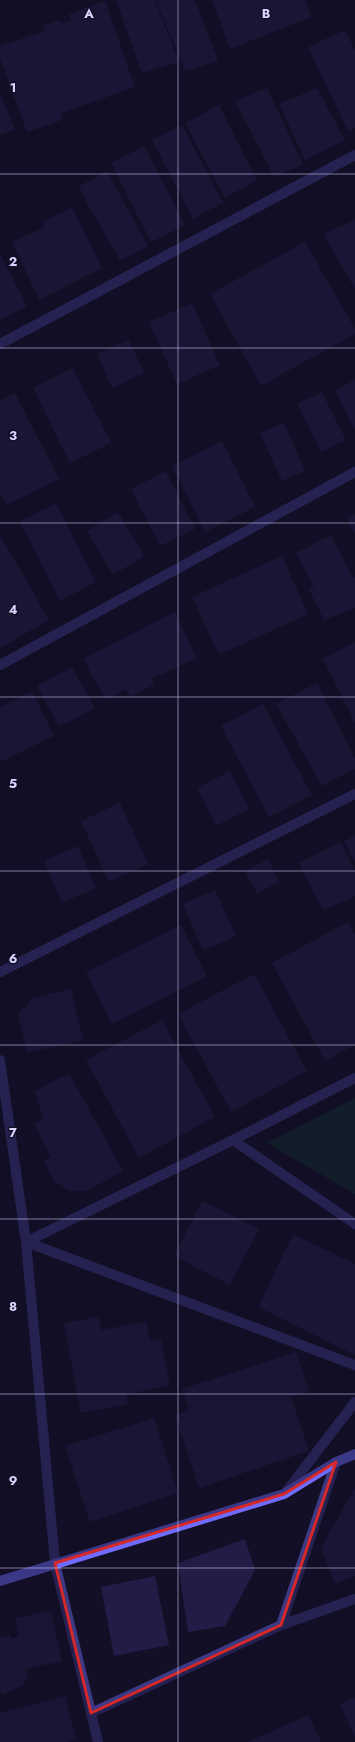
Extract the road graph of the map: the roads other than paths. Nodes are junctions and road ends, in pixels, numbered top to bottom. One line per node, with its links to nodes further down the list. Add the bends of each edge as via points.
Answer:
1 (355, 156): 2 (street)
2 (0, 344)
3 (355, 472): 4 (street)
4 (0, 665)
5 (355, 794): 6 (street)
6 (0, 972)
7 (0, 1060): 11 (street)
8 (355, 1078): 9 (street)
9 (233, 1140): 10 (street); 11 (street)
10 (355, 1224)
11 (26, 1242): 12 (street); 17 (street)
12 (355, 1365)
13 (355, 1402): 16 (street)
14 (355, 1454): 15 (main road)
15 (336, 1462): 16 (main road); 20 (street)
16 (284, 1494): 17 (main road)
17 (55, 1563): 18 (main road); 21 (street)
18 (0, 1581)
19 (355, 1599): 20 (street)
20 (280, 1625): 21 (street)
21 (91, 1713): 22 (street)
22 (98, 1742)

